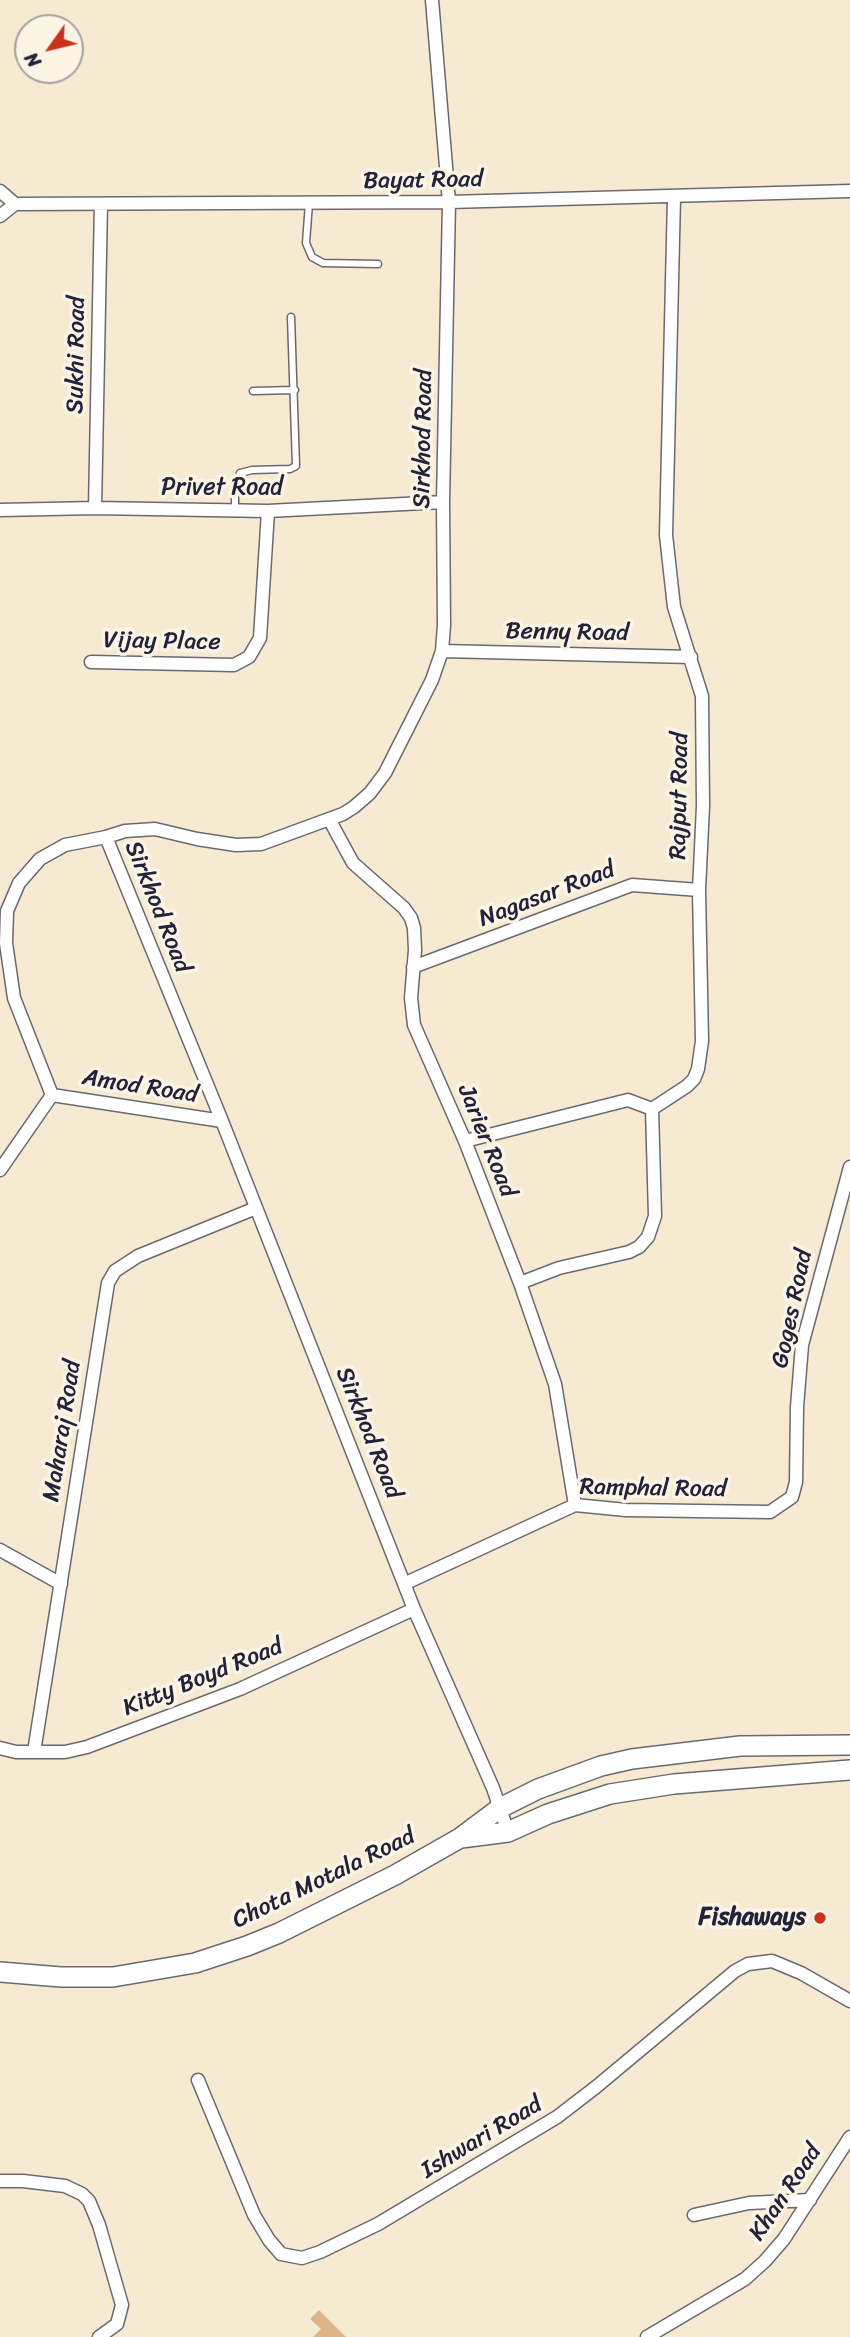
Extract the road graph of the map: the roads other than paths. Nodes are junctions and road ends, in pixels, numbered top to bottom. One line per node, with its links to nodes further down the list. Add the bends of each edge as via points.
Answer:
1 (432, 0): 5 (street, Sirkhod Road)
2 (0, 191): 7 (street)
3 (850, 191): 4 (street, Bayat Road)
4 (674, 197): 5 (street, Bayat Road); 20 (street, Rajput Road, via 666,535 674,607)
5 (449, 202): 6 (street, Bayat Road); 14 (street, Sirkhod Road)
6 (309, 203): 8 (street, Bayat Road); 10 (lane, via 306,243 312,257 323,263)
7 (15, 204): 8 (street, Bayat Road); 9 (street)
8 (101, 204): 15 (street, Sukhi Road)
9 (0, 216)
10 (378, 264)
11 (291, 317): 12 (lane)
12 (295, 390): 13 (lane); 17 (lane, via 296,466 240,473)
13 (253, 391)
14 (443, 502): 18 (street, Privet Road); 19 (street, Sirkhod Road)
15 (94, 508): 16 (street, Privet Road); 17 (street, Privet Road)
16 (0, 510)
17 (235, 510): 18 (street, Privet Road)
18 (268, 511): 21 (street, Vijay Place, via 260,638 249,657 234,665)
19 (442, 651): 20 (street, Benny Road); 22 (street, Sirkhod Road, via 385,773 354,807)
20 (691, 656): 24 (street, Rajput Road, via 702,696)
21 (91, 662)
22 (329, 818): 23 (street, Sirkhod Road, via 261,844 236,845 155,830); 25 (street, Jarier Road, via 353,863 411,918)
23 (106, 837): 26 (street, Amod Road, via 65,845 40,859 19,883 7,911 6,943 14,998); 28 (street, Sirkhod Road)
24 (699, 890): 25 (street, Nagasar Road, via 632,885); 27 (street, Rajput Road, via 702,1041 698,1069 687,1087)
25 (413, 967): 29 (street, Jarier Road, via 414,1025)
26 (52, 1095): 28 (street, Amod Road); 31 (street, Amod Road)
27 (652, 1109): 29 (street, via 628,1100); 33 (street, via 655,1216 648,1237 629,1252 559,1268)
28 (222, 1121): 32 (street, Sirkhod Road)
29 (465, 1141): 33 (street, Jarier Road)
30 (850, 1167): 34 (street, Goges Road, via 802,1345 796,1482)
31 (0, 1170)
32 (256, 1208): 37 (street, Sirkhod Road); 38 (street, Maharaj Road, via 138,1256 115,1271 108,1283)
33 (520, 1283): 35 (street, Jarier Road, via 555,1384)
34 (787, 1501): 35 (street, Ramphal Road, via 770,1512)
35 (575, 1505): 37 (street, Ramphal Road)
36 (0, 1550): 38 (street)
37 (406, 1583): 39 (street, Sirkhod Road)
38 (61, 1584): 42 (street, Maharaj Road)
39 (414, 1609): 42 (street, Kitty Boyd Road, via 159,1721 87,1747); 44 (street, Sirkhod Road)
40 (850, 1745): 44 (street, Chota Motala Road, via 740,1746 632,1759 570,1777)
41 (0, 1748): 42 (street, Kitty Boyd Road)
42 (34, 1752)
43 (850, 1770): 45 (street, Chota Motala Road, via 674,1784 610,1794)
44 (500, 1808): 45 (street, Sirkhod Road); 46 (street, Chota Motala Road)
45 (508, 1832): 46 (street, Chota Motala Road)
46 (460, 1838): 47 (street, Chota Motala Road, via 279,1933 195,1963 113,1977)
47 (0, 1972)
48 (850, 2001): 49 (street, Ishwari Road, via 772,1961 734,1970 557,2117 378,2224 302,2258 281,2254 254,2215)
49 (198, 2080)
50 (850, 2137): 52 (street, Khan Road)
51 (0, 2181): 55 (street, via 65,2186 89,2201 122,2305 117,2324)
52 (810, 2200): 53 (street, via 749,2203); 54 (street, Khan Road, via 784,2239 745,2279)
53 (694, 2215)
54 (652, 2336)
55 (99, 2337)

